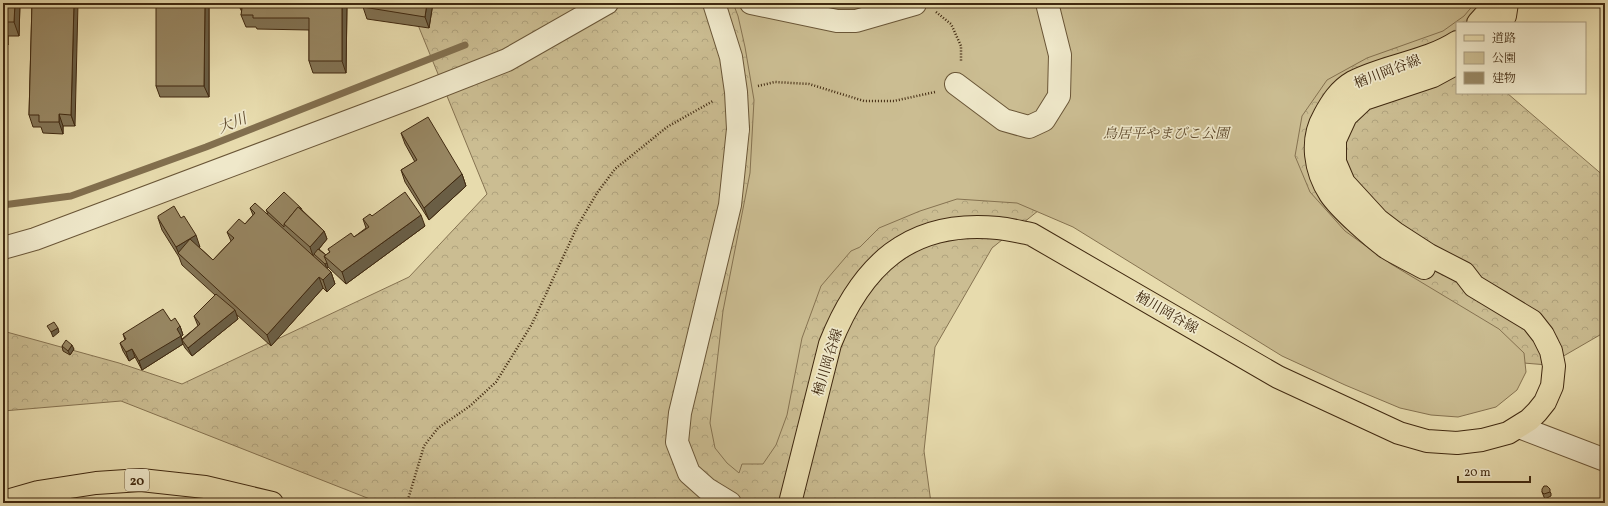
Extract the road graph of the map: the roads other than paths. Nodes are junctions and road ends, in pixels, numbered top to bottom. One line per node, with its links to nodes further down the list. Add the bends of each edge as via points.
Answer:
1 (607, 3): 13 (street, via 506,60 35,239)
2 (714, 3): 19 (street, bridge, via 731,57 738,128 730,205 680,413 677,442 690,473 707,489)
3 (751, 3): 7 (street, via 837,21 856,21)
4 (1047, 3): 12 (street, via 1060,62 1059,96 1044,120 1030,127 1004,120)
5 (1496, 3): 8 (main road)
6 (1507, 3): 9 (main road, via 1505,16)
7 (914, 4)
8 (1479, 22)
9 (1501, 22)
10 (1456, 43): 14 (main road, 楢川岡谷線, via 1447,49 1352,83 1336,95 1320,123 1315,141 1320,175 1330,194 1346,213 1387,248 1459,287)
11 (1456, 65): 14 (main road, 楢川岡谷線, via 1434,76 1364,100 1346,116 1335,140 1335,162 1344,183 1378,220 1429,255 1464,273)
12 (956, 84)
13 (3, 248)
14 (1474, 286): 15 (main road, 楢川岡谷線, via 1532,321 1543,335 1550,351 1554,366 1552,386 1545,402)
15 (1520, 427): 16 (street); 20 (main road, 楢川岡谷線, via 1482,440 1458,443 1427,441 1399,433 1278,377 1031,234 998,228 961,227 928,234 897,249 872,271 849,301 830,344)
16 (1605, 460)
17 (3, 502): 18 (main road, 20, via 38,492 96,483 141,480 205,487)
18 (262, 502)
19 (730, 503)
20 (790, 503)

